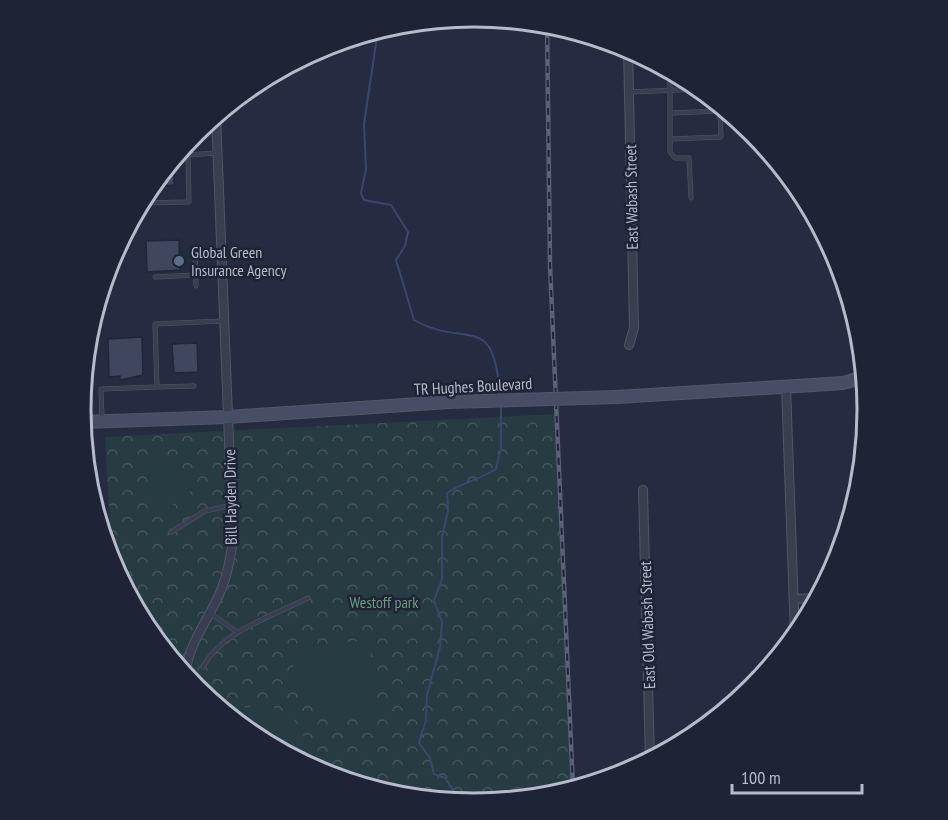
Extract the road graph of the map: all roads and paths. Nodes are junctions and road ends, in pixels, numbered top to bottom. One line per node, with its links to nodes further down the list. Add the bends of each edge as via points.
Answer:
1 (628, 59): 5 (street, East Wabash Street)
2 (670, 81): 3 (lane)
3 (670, 90): 4 (lane); 5 (lane); 7 (lane)
4 (683, 90)
5 (629, 92): 19 (street, East Wabash Street, via 634,328)
6 (714, 111): 7 (lane)
7 (670, 113): 10 (lane)
8 (720, 117): 10 (lane, via 722,137)
9 (216, 126): 11 (street, Bill Hayden Drive)
10 (670, 138): 12 (lane, via 672,156 689,158)
11 (217, 153): 13 (lane, via 188,155 189,202); 14 (street, Bill Hayden Drive)
12 (691, 198)
13 (152, 203)
14 (220, 250): 15 (lane, via 195,252); 18 (street, Bill Hayden Drive)
15 (196, 275): 16 (lane); 17 (lane)
16 (155, 277)
17 (196, 286)
18 (224, 321): 22 (lane, via 155,324); 24 (street, Bill Hayden Drive)
19 (629, 345)
20 (856, 379): 23 (main road, TR Hughes Boulevard)
21 (194, 386): 22 (lane)
22 (157, 387): 26 (lane, via 101,389)
23 (786, 387): 24 (main road, TR Hughes Boulevard, bridge, via 448,402); 32 (street)
24 (228, 417): 26 (main road, TR Hughes Boulevard); 28 (street, Bill Hayden Drive)
25 (91, 422): 26 (main road, TR Hughes Boulevard)
26 (102, 422)
27 (643, 490): 38 (street, East Old Wabash Street)
28 (233, 505): 29 (lane, via 204,511); 33 (street, Bill Hayden Drive, via 229,567)
29 (171, 532)
30 (308, 598): 35 (lane)
31 (808, 598): 32 (street)
32 (794, 599): 34 (street)
33 (209, 612): 35 (lane); 36 (street, Bill Hayden Drive)
34 (795, 619)
35 (237, 632): 37 (lane, via 211,652)
36 (187, 665)
37 (203, 666)
38 (650, 750)

